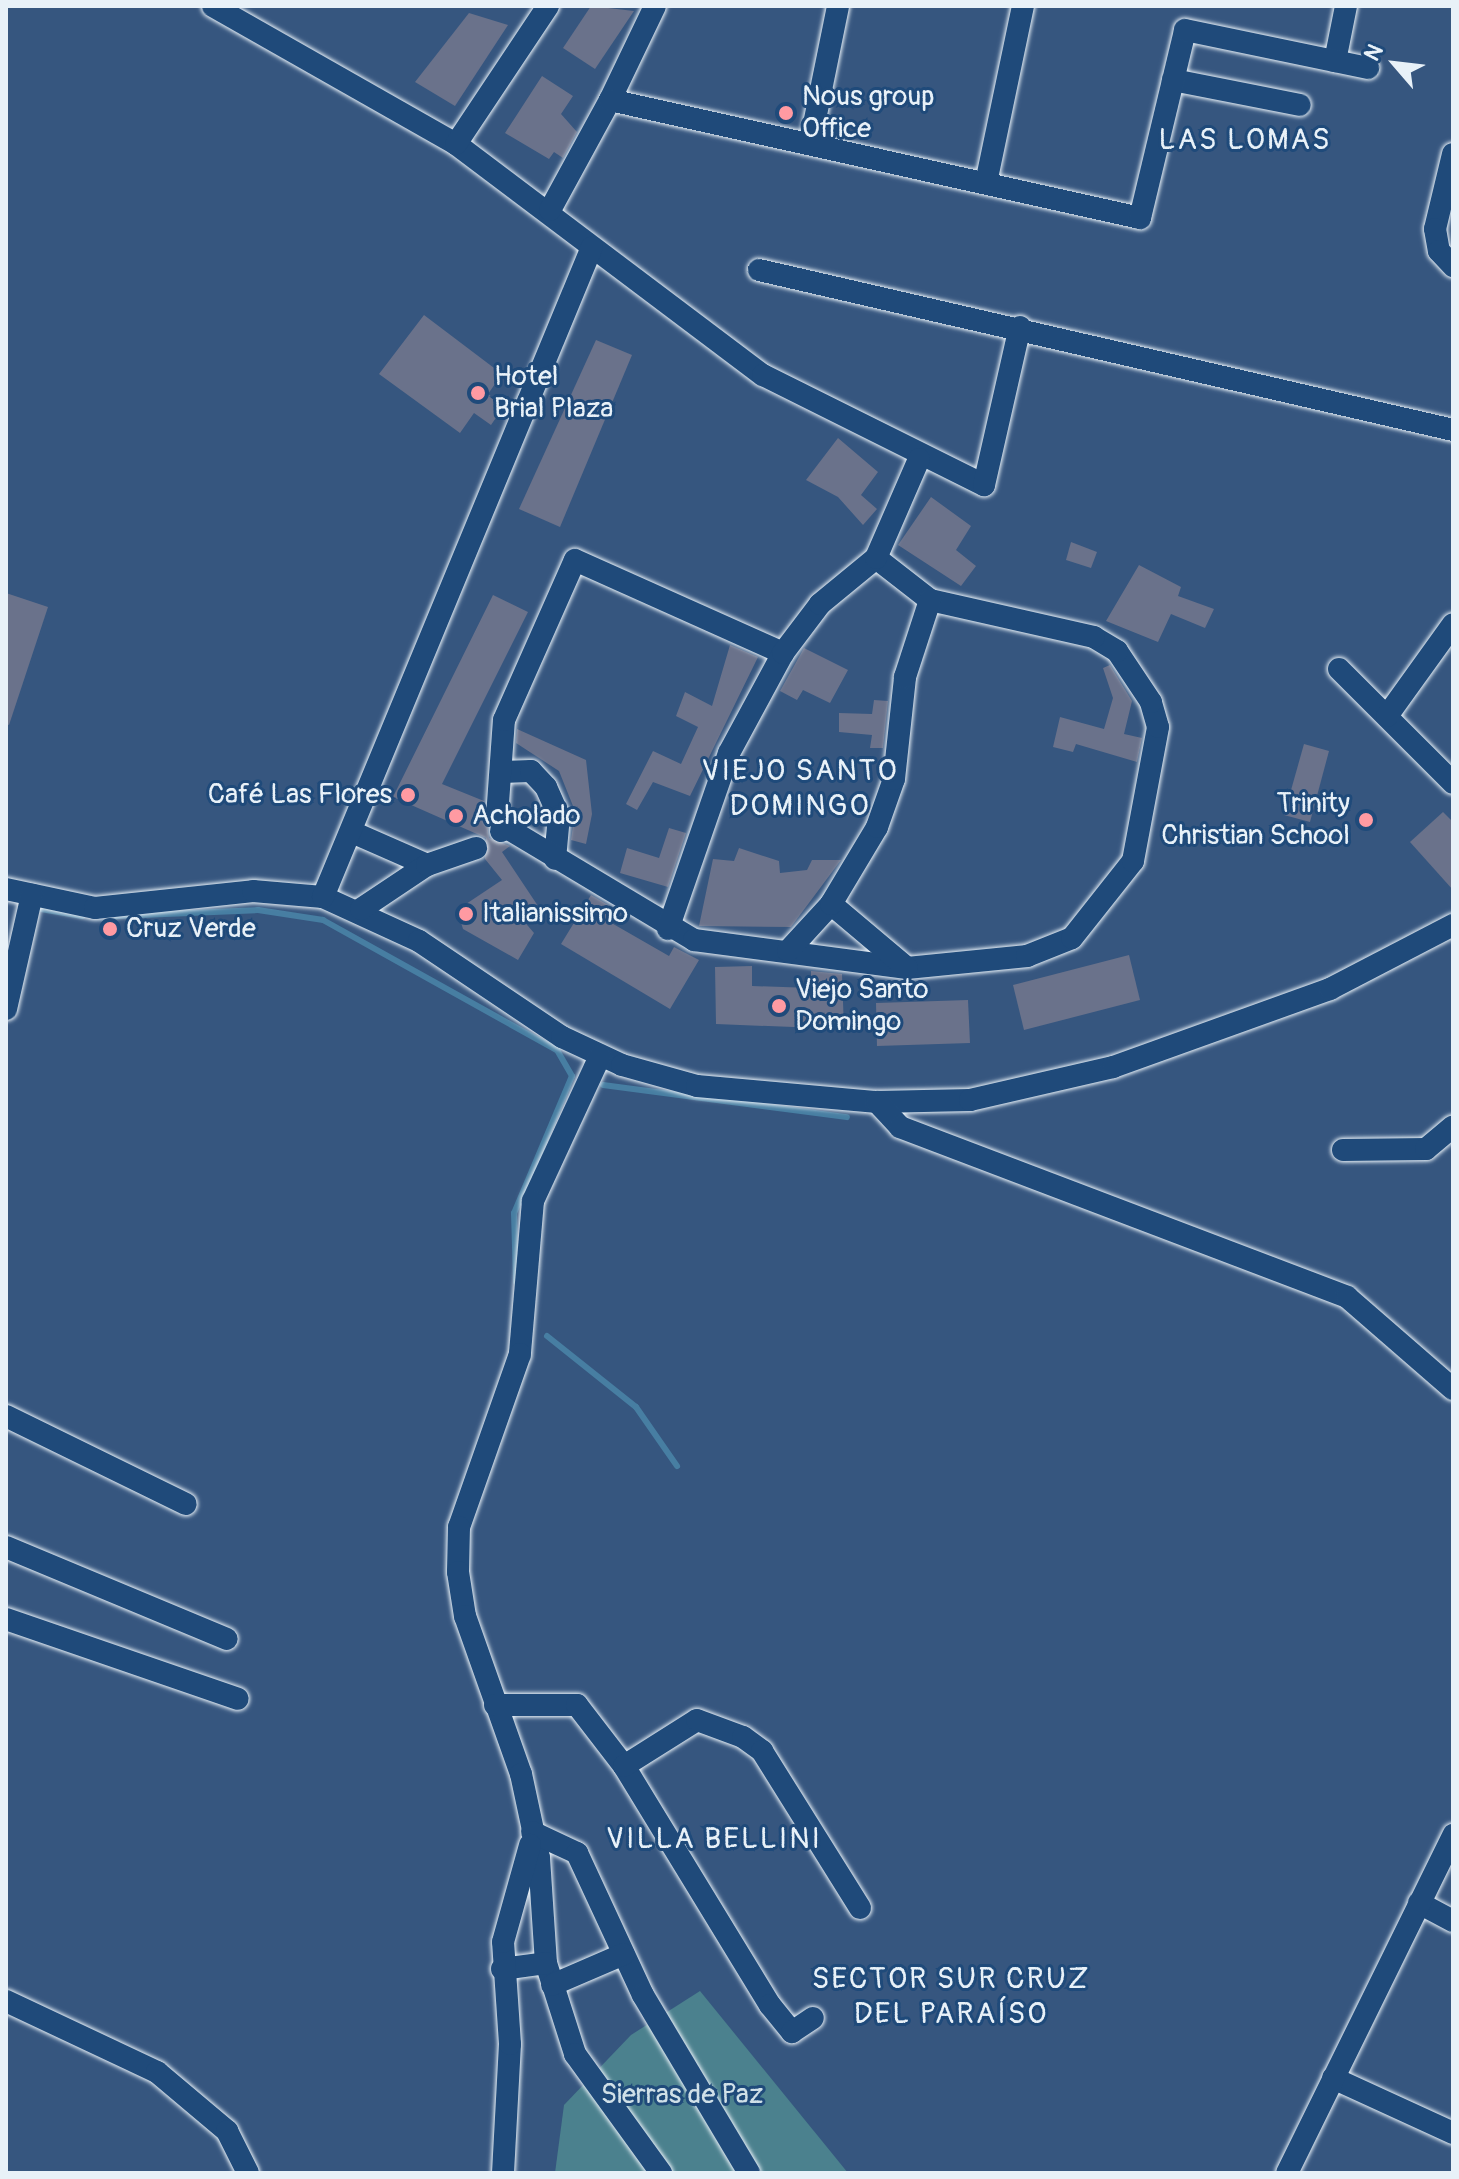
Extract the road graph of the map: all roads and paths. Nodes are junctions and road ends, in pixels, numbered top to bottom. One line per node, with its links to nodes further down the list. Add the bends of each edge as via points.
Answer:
1 (213, 6): 12 (street)
2 (548, 6): 12 (street)
3 (655, 6): 10 (street)
4 (838, 6): 13 (street)
5 (1023, 6): 15 (street)
6 (1346, 6): 7 (street)
7 (1335, 61): 8 (street); 9 (street, via 1185,30)
8 (1368, 68)
9 (1173, 80): 11 (street); 15 (street, via 1140,218)
10 (610, 100): 13 (street); 16 (street)
11 (1300, 105)
12 (456, 144): 16 (street)
13 (810, 144): 15 (street)
14 (1453, 154): 18 (street, via 1435,229 1439,251)
15 (986, 183)
16 (550, 210): 17 (street)
17 (592, 247): 22 (street, via 763,375); 31 (street)
18 (1453, 266)
19 (759, 270): 20 (street)
20 (1020, 327): 21 (street); 22 (street, via 984,485)
21 (1453, 430)
22 (919, 459): 23 (street)
23 (876, 558): 24 (street); 26 (street, via 820,604)
24 (930, 600): 38 (street, via 905,677 894,779 877,827); 43 (street, via 1094,637 1117,651 1151,702 1158,727 1133,861 1072,938 1027,956)
25 (1453, 624): 28 (street)
26 (783, 653): 29 (street, via 575,560 504,720); 41 (street, via 729,753)
27 (1339, 669): 28 (street)
28 (1387, 716): 30 (street)
29 (502, 772): 33 (street, via 497,817 504,829); 33 (street, via 531,771 546,787 559,816)
30 (1452, 781)
31 (352, 832): 34 (street); 37 (street)
32 (476, 848): 34 (street)
33 (555, 859): 41 (street)
34 (427, 865): 39 (street)
35 (6, 889): 36 (street)
36 (32, 895): 37 (street, via 95,908 253,891); 44 (street)
37 (323, 897): 39 (street)
38 (831, 904): 42 (street); 43 (street)
39 (361, 909): 45 (street)
40 (1453, 925): 46 (street, via 1330,989 1113,1067 970,1100)
41 (668, 929): 42 (street, via 694,940)
42 (788, 951): 43 (street)
43 (907, 968)
44 (6, 1009)
45 (600, 1056): 46 (street, via 697,1086); 56 (street, via 533,1201 520,1354 459,1527 465,1616)
46 (877, 1102): 49 (street, via 900,1127 1347,1297)
47 (1453, 1126): 48 (street, via 1426,1149)
48 (1343, 1150)
49 (1453, 1389)
50 (6, 1416): 51 (street)
51 (186, 1504)
52 (6, 1547): 54 (street)
53 (6, 1619): 55 (street)
54 (227, 1639)
55 (238, 1699)
56 (495, 1705): 57 (street, via 577,1705); 58 (street)
57 (624, 1766): 61 (street, via 697,1720 743,1737 762,1751); 67 (street, via 770,2005 792,2032)
58 (532, 1832): 63 (street, via 577,1853); 64 (street); 65 (street)
59 (1453, 1835): 60 (street)
60 (1419, 1903): 62 (street); 68 (street)
61 (860, 1908)
62 (1453, 1921)
63 (624, 1954): 65 (street); 73 (street)
64 (502, 1969): 65 (street); 71 (street, via 510,2044)
65 (549, 1974): 72 (street, via 575,2054)
66 (6, 2001): 70 (street, via 157,2072 227,2131)
67 (813, 2018)
68 (1333, 2078): 69 (street); 74 (street)
69 (1453, 2133)
70 (248, 2173)
71 (503, 2173)
72 (661, 2173)
73 (749, 2173)
74 (1287, 2173)

